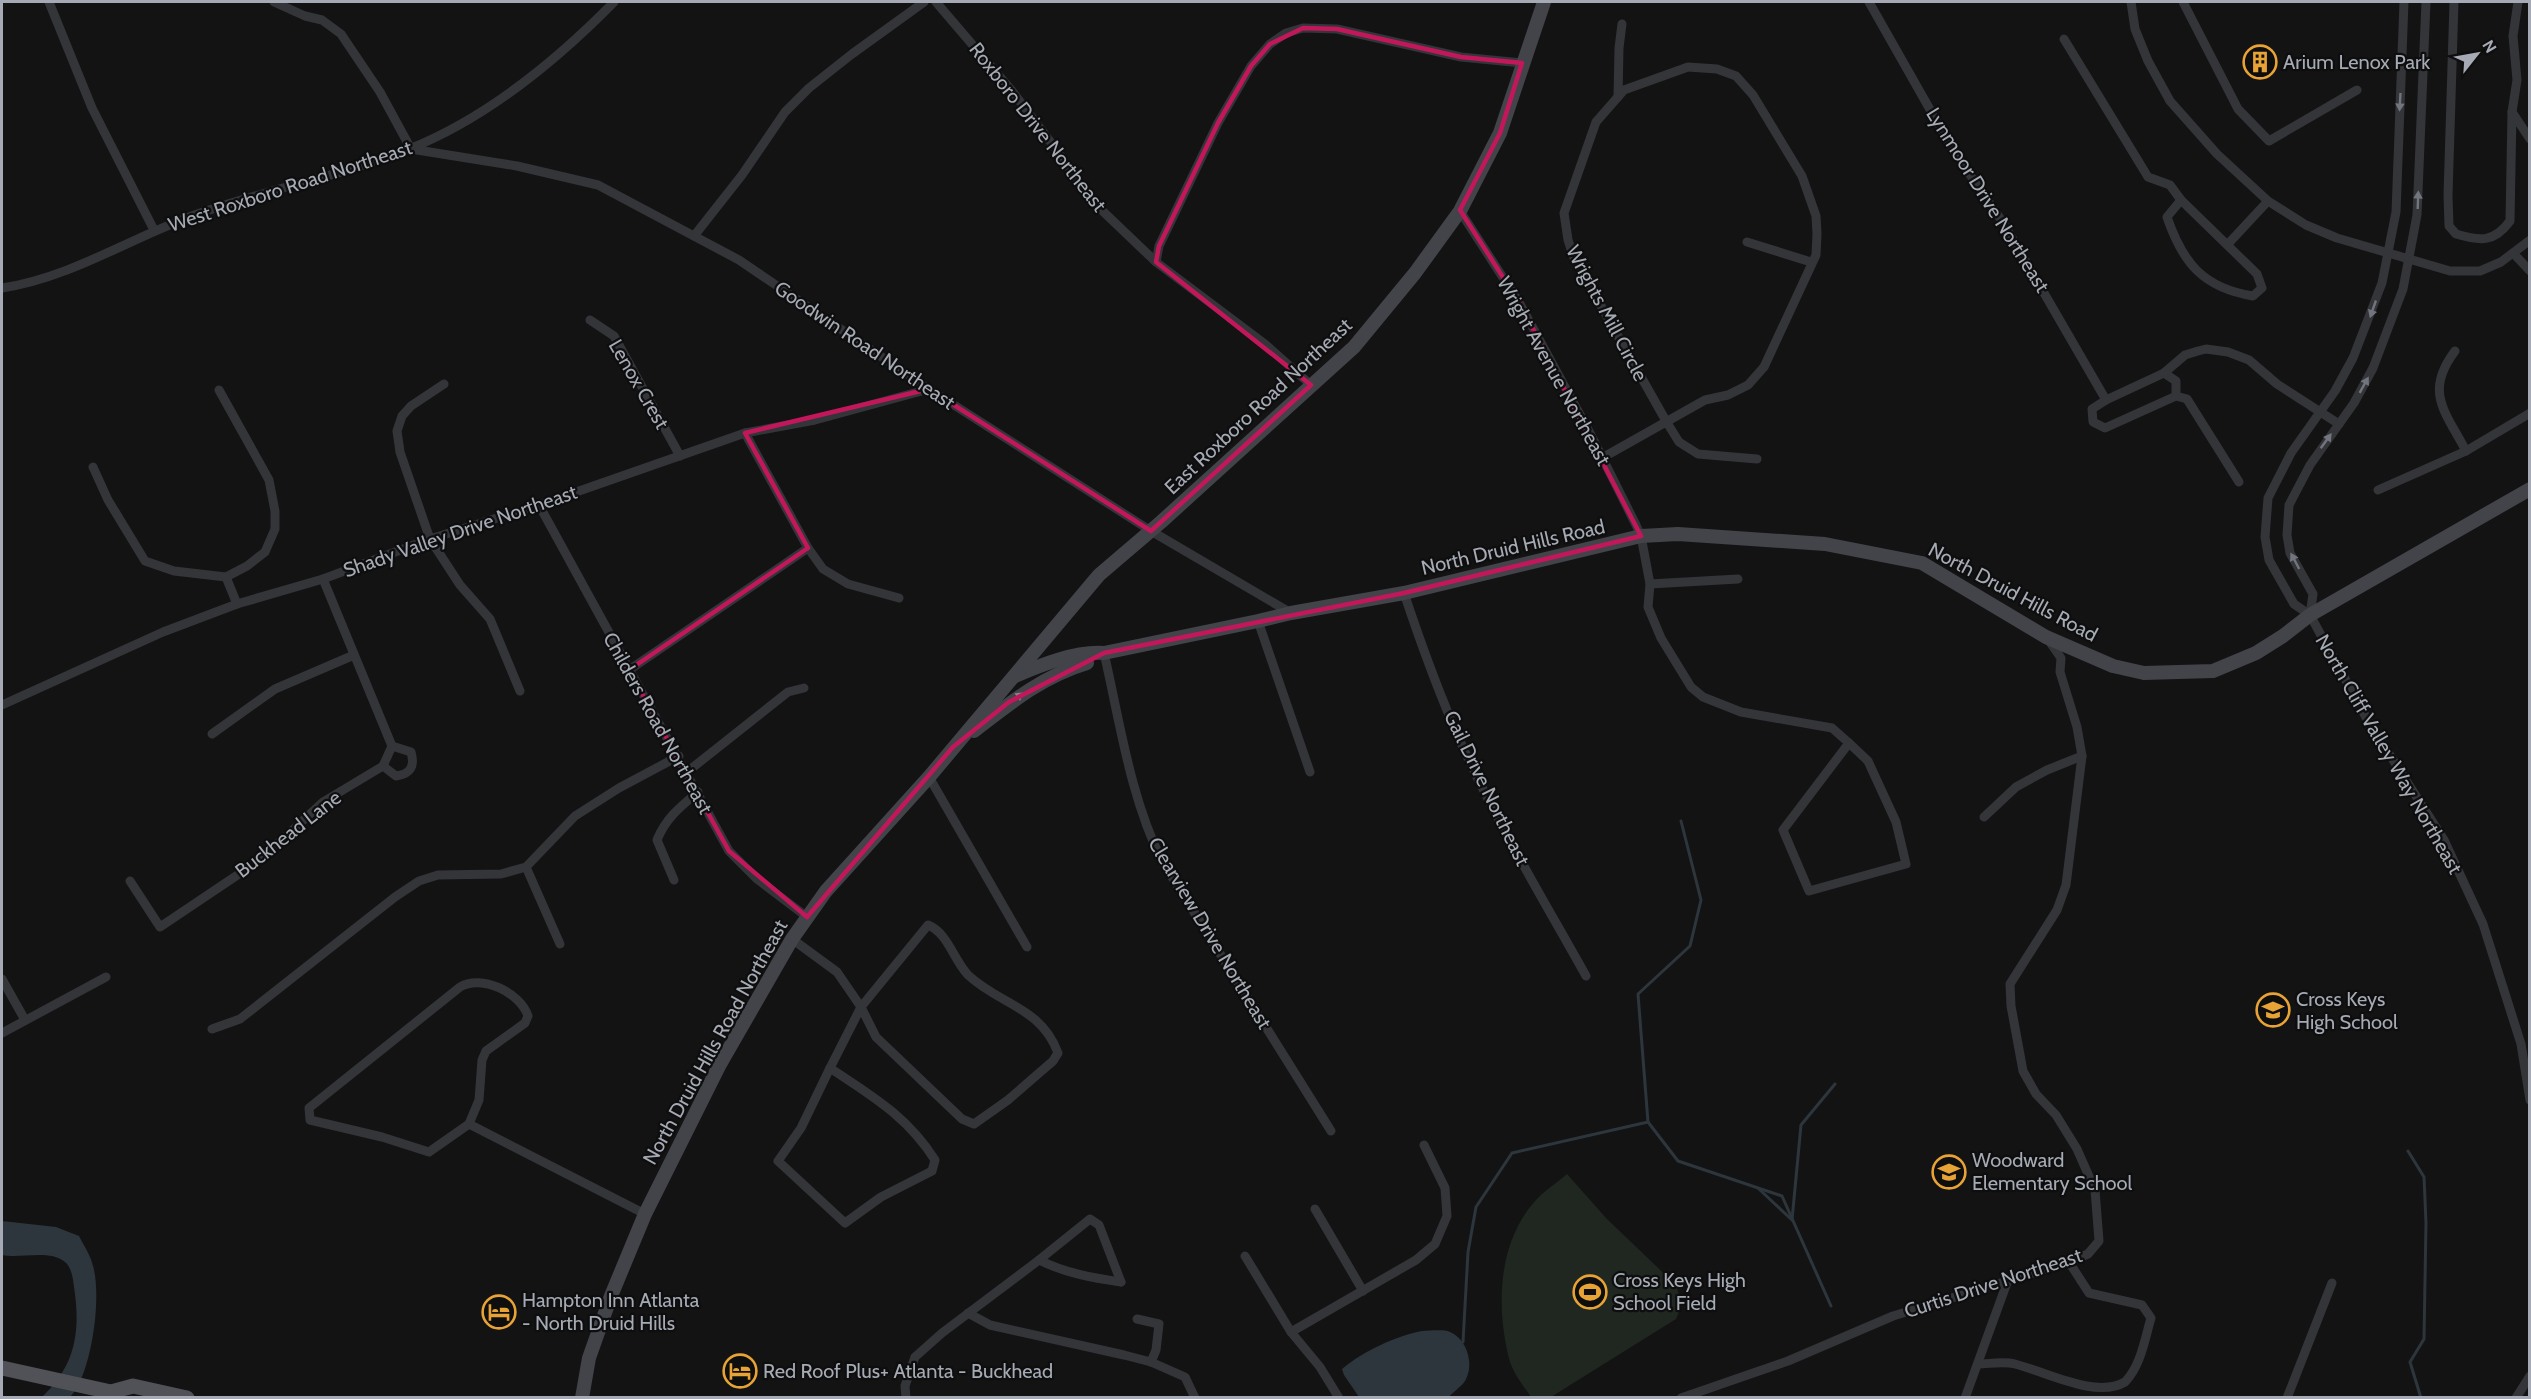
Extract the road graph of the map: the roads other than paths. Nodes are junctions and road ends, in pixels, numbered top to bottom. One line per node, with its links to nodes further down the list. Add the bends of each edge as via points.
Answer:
1 (49, 2): 25 (street, via 92,108)
2 (274, 2): 21 (street, via 322,20 341,34 380,92)
3 (614, 2): 21 (street, West Roxboro Road Northeast, via 556,56 498,101)
4 (924, 2): 26 (street, via 809,88 786,112)
5 (936, 2): 35 (street, Roxboro Drive Northeast, via 1012,91 1090,199)
6 (1544, 2): 16 (main road, East Roxboro Road Northeast)
7 (1869, 2): 46 (street, Lynmoor Drive Northeast, via 1953,150 2004,224)
8 (2131, 2): 23 (street, via 2135,29 2170,101 2217,154)
9 (2183, 2): 17 (street, via 2238,109 2269,141)
10 (2404, 2): 30 (street, one-way to 30, via 2396,212)
11 (2426, 2): 34 (street, one-way to 11, via 2417,214)
12 (2454, 2): 19 (street, via 2448,195 2449,225 2456,234 2487,240 2502,232 2510,221)
13 (2518, 2): 19 (street, via 2513,36 2517,80)
14 (1622, 24): 18 (street)
15 (2064, 39): 22 (street, via 2148,177 2170,185)
16 (1522, 63): 24 (main road, East Roxboro Road Northeast, via 1500,133); 35 (street, via 1461,57 1337,29 1303,28 1286,33 1251,66 1218,123 1159,246)
17 (2357, 90)
18 (1618, 97): 33 (street, Wrights Mill Circle, via 1624,90 1647,80 1688,67 1736,75 1753,95 1802,176 1816,216); 49 (street, Wrights Mill Circle, via 1596,122 1564,213 1574,258)
19 (2512, 111): 20 (street)
20 (2529, 139)
21 (411, 149): 25 (street, West Roxboro Road Northeast, via 221,206); 26 (street, Goodwin Road Northeast, via 517,166 598,185)
22 (2181, 200): 29 (street); 29 (street, via 2167,218 2183,253 2205,280 2253,296 2262,288 2257,274)
23 (2268, 201): 29 (street); 30 (street, via 2337,238)
24 (1460, 211): 42 (main road, East Roxboro Road Northeast, via 1354,347); 54 (street, Wright Avenue Northeast, via 1520,304)
25 (154, 231): 37 (street, West Roxboro Road Northeast, via 81,264)
26 (694, 236): 43 (street, Goodwin Road Northeast, via 738,260)
27 (2529, 240): 31 (street)
28 (1747, 242): 33 (street)
29 (2228, 244)
30 (2389, 253): 34 (street); 47 (street, one-way to 47, via 2358,348)
31 (2513, 254): 34 (street, via 2480,271 2450,271); 36 (street)
32 (1826, 256): 33 (street)
33 (1813, 258): 49 (street, Wrights Mill Circle, via 1764,367 1748,385 1705,400)
34 (2410, 258): 50 (street, one-way to 34, via 2373,368 2403,289)
35 (1156, 262): 42 (street, Roxboro Drive Northeast)
36 (2529, 271)
37 (2, 288)
38 (590, 320): 53 (street, Lenox Crest, via 614,336)
39 (2455, 351): 52 (street, via 2440,374 2438,390 2440,403)
40 (2164, 373): 45 (street, via 2176,381); 46 (street); 47 (street, via 2185,355 2206,349 2228,351 2249,360 2277,384)
41 (444, 384): 63 (street, via 411,406 397,431 400,452)
42 (1311, 385): 61 (main road, East Roxboro Road Northeast)
43 (929, 389): 51 (street, Shady Valley Drive Northeast, via 815,420); 61 (street, Goodwin Road Northeast)
44 (219, 390): 65 (street, via 269,480 275,511 275,529 265,552)
45 (2176, 396): 46 (street, via 2105,428 2093,422 2092,409); 57 (street, via 2187,399)
46 (2106, 400)
47 (2321, 412): 50 (street); 73 (street, via 2276,481 2265,519 2269,560 2294,604)
48 (2529, 413): 52 (street)
49 (1666, 421): 54 (street, Wrights Mill Circle); 55 (street, via 1678,442 1698,454)
50 (2339, 424): 73 (street, one-way to 50, via 2313,594 2290,553 2288,512 2295,490)
51 (745, 433): 53 (street, Shady Valley Drive Northeast); 64 (street)
52 (2466, 451): 59 (street)
53 (680, 456): 60 (street, Shady Valley Drive Northeast)
54 (1602, 458): 62 (street, Wright Avenue Northeast)
55 (1757, 459)
56 (93, 467): 65 (street, via 108,501 145,561 174,571)
57 (2239, 482)
58 (2529, 489): 73 (main road, North Druid Hills Road)
59 (2378, 490)
60 (539, 505): 63 (street, Shady Valley Drive Northeast); 78 (street, Childers Road Northeast)
61 (1151, 531): 72 (street, Goodwin Road Northeast); 79 (main road, East Roxboro Road Northeast, via 1099,575)
62 (1641, 537): 68 (street, Wright Avenue Northeast); 69 (main road, North Druid Hills Road); 75 (main road, North Druid Hills Road, via 1683,534 1825,544 1922,563)
63 (430, 539): 66 (street, Shady Valley Drive Northeast); 81 (street, via 460,585 490,619)
64 (808, 548): 70 (street, via 824,568 848,584); 78 (street)
65 (226, 578): 71 (street)
66 (323, 579): 71 (street, Shady Valley Drive Northeast); 77 (street)
67 (1738, 579): 68 (street)
68 (1650, 584): 84 (street, Wright Avenue Northeast, via 1648,607 1661,638 1691,687 1703,697 1741,712 1832,728)
69 (1404, 593): 72 (main road, North Druid Hills Road); 102 (street, Gail Drive Northeast, via 1461,742 1496,815)
70 (899, 598)
71 (237, 604): 82 (street, Shady Valley Drive Northeast, via 163,632)
72 (1291, 613): 74 (main road, North Druid Hills Road)
73 (2310, 615): 75 (main road, North Druid Hills Road, via 2256,653 2213,671 2144,673 2113,666); 110 (street, North Cliff Valley Way Northeast, via 2367,719 2444,840 2483,924 2521,1044)
74 (1258, 621): 76 (main road, North Druid Hills Road); 91 (street)
75 (2046, 637): 88 (street, Curtis Drive Northeast, via 2061,658 2060,672)
76 (1104, 652): 79 (main road, North Druid Hills Road); 86 (main road, North Druid Hills Road Northeast, one-way to 76, via 1028,690 1072,667 1096,660); 112 (street, Clearview Drive Northeast, via 1150,837)
77 (354, 655): 83 (street, via 275,689); 85 (street)
78 (629, 670): 87 (street, Childers Road Northeast)
79 (1013, 677): 86 (main road, North Druid Hills Road Northeast)
80 (804, 688): 90 (street, via 788,692)
81 (520, 691)
82 (2, 705)
83 (213, 734)
84 (1849, 743): 84 (street, Wright Avenue Northeast, via 1868,761 1896,822 1906,864 1809,891 1783,830)
85 (392, 746): 89 (street); 89 (street, via 411,752 411,769 396,776)
86 (953, 747): 92 (main road, North Druid Hills Road Northeast)
87 (679, 756): 90 (street, Childers Road Northeast); 95 (street, via 575,816)
88 (2082, 756): 94 (street, via 2016,787); 118 (street, Curtis Drive Northeast, via 2066,885 2056,910 2010,984 2023,1071 2067,1132 2095,1190 2099,1241 2088,1254)
89 (383, 766): 97 (street, Buckhead Lane, via 323,802 236,876 160,927)
90 (687, 772): 93 (street, Childers Road Northeast)
91 (1310, 772)
92 (929, 777): 98 (main road, North Druid Hills Road Northeast); 101 (street)
93 (698, 792): 96 (street, via 663,825 657,840); 98 (street, Childers Road Northeast, via 729,851 757,879)
94 (1984, 817)
95 (526, 867): 100 (street); 107 (street, via 501,874 438,875 419,881 240,1019)
96 (674, 880)
97 (130, 881)
98 (807, 917): 99 (main road, North Druid Hills Road Northeast)
99 (792, 939): 105 (street, via 837,972); 115 (main road, North Druid Hills Road Northeast, via 719,1066)
100 (560, 944)
101 (1027, 947)
102 (1586, 976)
103 (106, 977): 106 (street)
104 (2, 979): 106 (street)
105 (861, 1007): 105 (street, via 876,1037 962,1119 974,1124 1008,1100 1058,1053 1030,1014 969,975 938,929 928,925); 109 (street)
106 (25, 1020): 108 (street)
107 (212, 1029)
108 (2, 1033)
109 (830, 1068): 109 (street, via 801,1128 778,1161 845,1223 881,1197 932,1171 934,1160 906,1122)
110 (2529, 1100)
111 (469, 1124): 111 (street, via 479,1100 486,1051 525,1023 528,1016 525,1006 505,991 482,982 469,981 460,987 309,1108 310,1120 429,1152); 115 (street)
112 (1331, 1131)
113 (1424, 1144): 121 (street, via 1445,1188 1447,1216 1434,1244 1416,1260)
114 (1315, 1209): 121 (street)
115 (645, 1214): 131 (main road, North Druid Hills Road Northeast, via 589,1358)
116 (1245, 1256): 124 (street)
117 (1039, 1260): 117 (street, via 1088,1277 1121,1282 1099,1225 1090,1219); 122 (street)
118 (2069, 1262): 119 (street, Curtis Drive Northeast); 126 (street, via 2089,1293 2142,1305 2151,1318 2138,1362 2126,1382 2109,1392 2094,1394 2012,1363)
119 (2008, 1280): 126 (street); 135 (street, Curtis Drive Northeast, via 1893,1316 1788,1361)
120 (2332, 1283): 137 (street)
121 (1364, 1291): 124 (street)
122 (968, 1313): 125 (street, via 990,1325); 132 (street, via 915,1357 905,1386)
123 (1137, 1319): 125 (street, via 1159,1324)
124 (1291, 1332): 134 (street)
125 (1151, 1362): 133 (street, via 1185,1377)
126 (1978, 1364): 136 (street)
127 (7, 1369): 129 (main road)
128 (2529, 1376): 138 (street)
129 (114, 1395): 130 (main road, via 133,1386)
130 (187, 1398)
131 (582, 1398)
132 (906, 1398)
133 (1195, 1398)
134 (1339, 1398)
135 (1681, 1398)
136 (1965, 1398)
137 (2287, 1398)
138 (2516, 1398)

